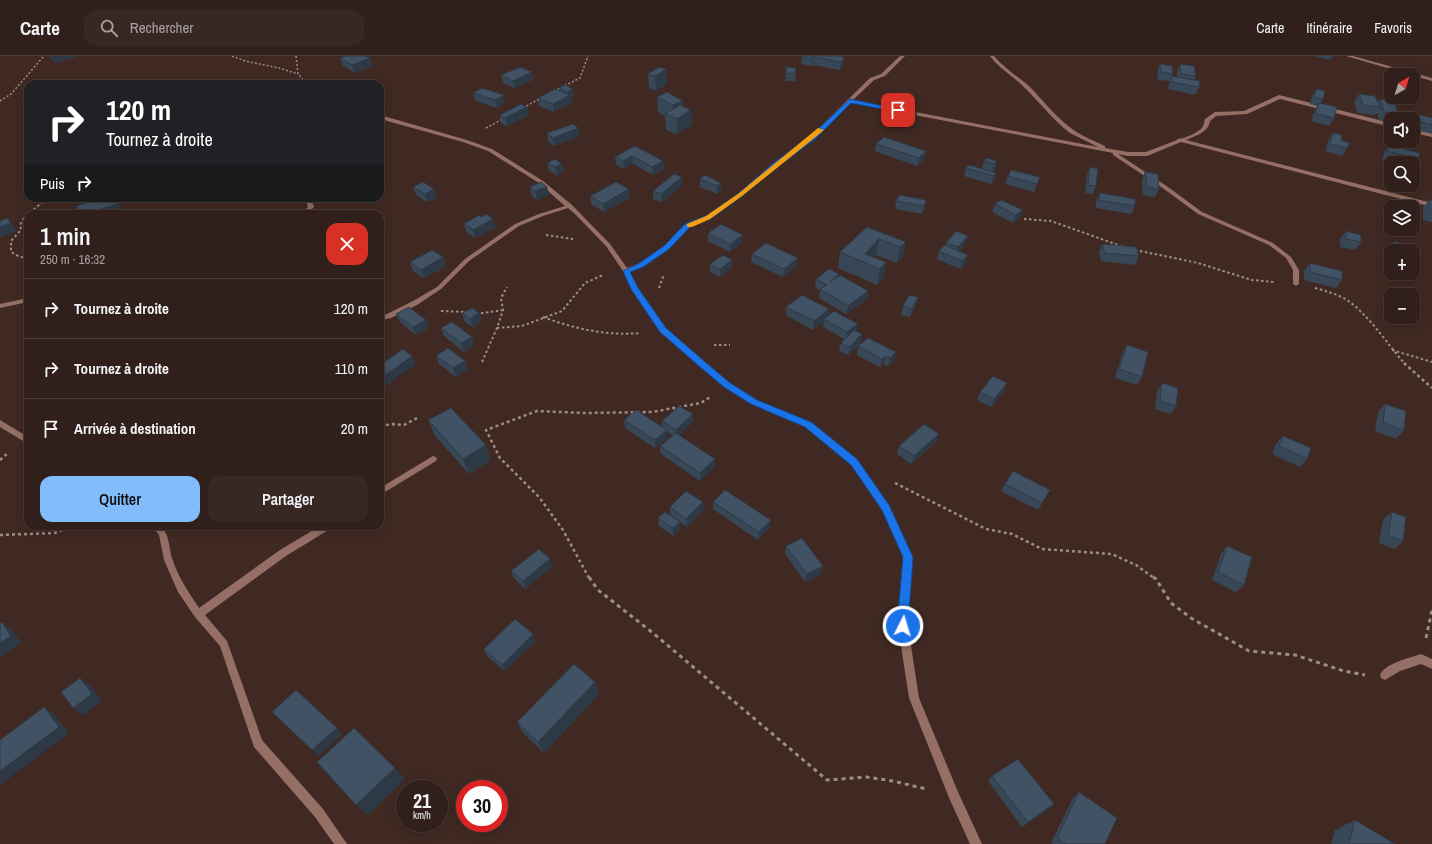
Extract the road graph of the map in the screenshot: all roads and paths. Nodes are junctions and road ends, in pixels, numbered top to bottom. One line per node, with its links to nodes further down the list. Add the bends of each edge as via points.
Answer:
1 (44, 56): 13 (path, via 11,94)
2 (232, 56): 8 (path, via 246,62 270,65)
3 (296, 56): 8 (path)
4 (588, 56): 11 (path, via 580,78)
5 (903, 56): 14 (street, via 883,75 872,79)
6 (992, 56): 23 (street, via 1073,132)
7 (1348, 56): 10 (street)
8 (298, 74): 9 (path)
9 (303, 80)
10 (1432, 80)
11 (549, 94)
12 (542, 97): 15 (path)
13 (0, 101)
14 (850, 101): 23 (street); 31 (street, via 814,136 708,218 688,226)
15 (521, 109)
16 (508, 116): 22 (path)
17 (384, 118): 22 (street)
18 (1384, 123): 21 (street, via 1279,97 1245,113 1215,114 1207,120 1203,130)
19 (1420, 133): 20 (street)
20 (1432, 136)
21 (1180, 140): 23 (street, via 1147,154 1128,154); 25 (street)
22 (465, 141): 26 (street, via 503,157 541,182)
23 (1110, 150): 35 (street, via 1200,213 1271,244 1288,257 1296,270)
24 (42, 202): 27 (path)
25 (1432, 205)
26 (570, 206): 34 (street, via 608,245); 42 (street, via 518,225 467,260 439,288 415,303)
27 (33, 210)
28 (24, 218): 33 (path, via 20,224 21,230 11,241 10,252)
29 (1024, 219): 30 (path, via 1057,223)
30 (1123, 247)
31 (666, 248): 34 (street, via 640,266); 41 (path, via 668,264)
32 (1130, 249): 35 (path, via 1198,263 1252,280)
33 (24, 258)
34 (626, 271): 41 (street); 43 (path, via 600,275 585,282 562,311)
35 (1296, 284): 46 (path, via 1323,290 1348,302)
36 (506, 287): 39 (path, via 501,298)
37 (24, 301): 38 (street)
38 (0, 306)
39 (502, 310): 40 (path, via 475,314); 44 (path)
40 (436, 311)
41 (651, 312): 45 (street)
42 (384, 317)
43 (543, 317): 44 (path, via 522,326); 45 (path, via 568,326 601,333 632,334)
44 (497, 328): 47 (path)
45 (663, 330): 49 (street)
46 (1392, 350): 48 (path); 50 (path, via 1405,366)
47 (482, 362)
48 (1432, 362)
49 (727, 385): 67 (street, via 754,402 808,425 854,462 885,508 908,557 903,626 914,698); 67 (path, via 701,403 652,412 537,412 486,430 500,458 539,497 563,530 584,570 598,590 653,632 827,780 866,777)
50 (1432, 388)
51 (419, 417): 53 (path, via 404,425)
52 (0, 423): 54 (street)
53 (384, 425)
54 (24, 438)
55 (433, 459): 57 (street)
56 (889, 480): 66 (path, via 986,529 1012,534 1042,549 1112,554 1136,565 1156,579 1176,607 1249,651 1295,654 1344,671 1367,676)
57 (384, 490)
58 (62, 530): 61 (path, via 55,533)
59 (160, 530): 63 (street, via 163,534 168,560 181,589)
60 (321, 530): 63 (street)
61 (0, 536)
62 (1432, 610): 64 (path)
63 (198, 614): 68 (street, via 224,644 258,743)
64 (1421, 659): 65 (street); 66 (street, via 1397,667)
65 (1432, 664)
66 (1385, 675)
67 (954, 796): 69 (street)
68 (341, 844)
69 (976, 844)

